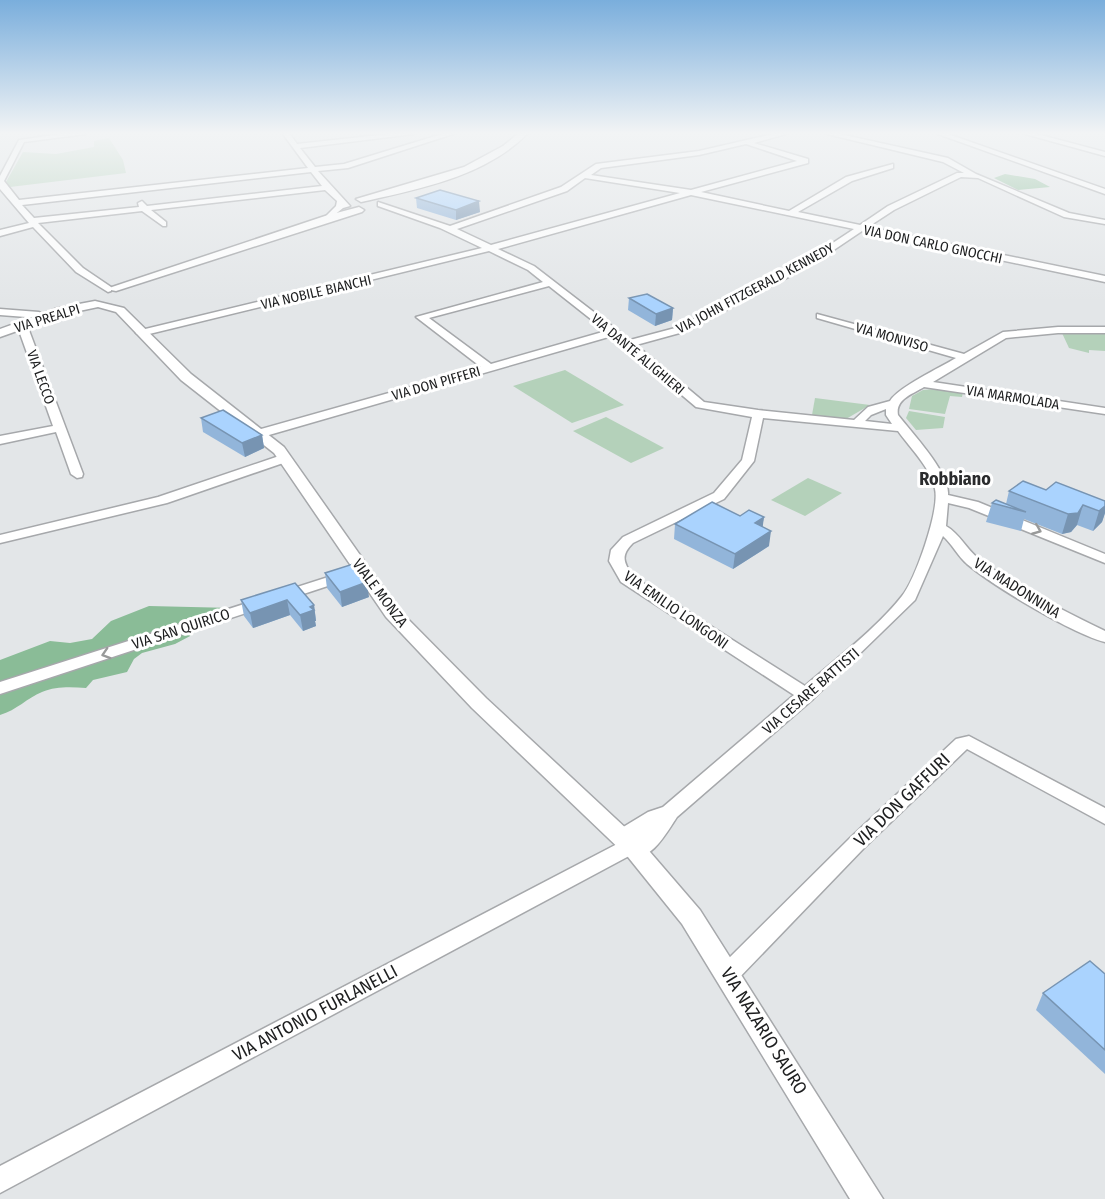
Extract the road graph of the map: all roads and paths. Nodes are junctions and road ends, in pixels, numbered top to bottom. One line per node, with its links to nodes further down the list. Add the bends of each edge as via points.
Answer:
1 (5, 190): 15 (street)
2 (129, 190): 15 (street)
3 (137, 190): 18 (street)
4 (309, 190): 18 (street)
5 (330, 190): 16 (street)
6 (402, 190): 16 (main road)
7 (409, 190): 17 (main road)
8 (560, 190): 26 (street)
9 (674, 190): 14 (street, VIA DON CARLO GNOCCHI)
10 (705, 190): 14 (street, VIA NOBILE BIANCHI)
11 (829, 190): 21 (street)
12 (929, 190): 27 (street, VIA JOHN FITZGERALD KENNEDY, via 891,208)
13 (1008, 190): 23 (street, via 1067,215)
14 (694, 193): 21 (street, VIA DON CARLO GNOCCHI); 29 (street, VIA NOBILE BIANCHI)
15 (17, 203): 24 (street)
16 (349, 203): 17 (main road); 19 (main road); 22 (main road); 22 (street)
17 (381, 203): 19 (main road); 20 (street, VIA DANTE ALIGHIERI)
18 (144, 208): 24 (street); 25 (street)
19 (372, 209): 20 (street, VIA DANTE ALIGHIERI)
20 (397, 211): 26 (street, VIA DANTE ALIGHIERI)
21 (789, 214): 27 (street, VIA DON CARLO GNOCCHI)
22 (328, 218): 30 (main road)
23 (1105, 222)
24 (34, 223): 28 (street); 34 (street)
25 (163, 224)
26 (450, 229): 29 (street, VIA DANTE ALIGHIERI)
27 (861, 229): 31 (street, VIA DON CARLO GNOCCHI); 44 (street, VIA JOHN FITZGERALD KENNEDY, via 810,262 683,329)
28 (0, 232)
29 (490, 249): 32 (street, VIA DANTE ALIGHIERI, via 531,268); 43 (street, VIA NOBILE BIANCHI)
30 (180, 268): 33 (main road); 34 (main road); 35 (main road, via 142,283)
31 (1105, 279)
32 (550, 283): 41 (street, VIA DANTE ALIGHIERI); 46 (street, via 421,316)
33 (110, 289): 34 (main road); 35 (main road, via 123,291)
34 (93, 293): 35 (main road); 38 (main road, VIA PREALPI); 38 (main road, VIA PREALPI, via 62,311)
35 (121, 302): 43 (main road, VIALE MONZA)
36 (0, 312): 38 (street)
37 (821, 316): 45 (street, VIA MONVISO)
38 (17, 321): 39 (main road, VIA PREALPI); 42 (main road, VIA PREALPI); 52 (street, VIA LECCO)
39 (0, 328)
40 (1105, 330): 45 (street, via 1003,335)
41 (614, 332): 44 (street, VIA DANTE ALIGHIERI); 46 (street, VIA DON PIFFERI)
42 (0, 333)
43 (141, 333): 54 (main road, VIALE MONZA, via 186,377)
44 (629, 344): 50 (street, VIA DANTE ALIGHIERI, via 696,403)
45 (963, 357): 47 (street)
46 (490, 368): 54 (street, VIA DON PIFFERI)
47 (920, 383): 48 (street); 49 (street, VIA MARMOLADA)
48 (893, 404): 51 (street, via 867,413); 53 (street, via 892,415)
49 (1105, 411)
50 (758, 414): 51 (street, VIA DANTE ALIGHIERI); 65 (street, VIA EMILIO LONGONI, via 748,461 718,496 628,540 618,550 616,561 626,579)
51 (858, 425): 53 (street, VIA DANTE ALIGHIERI)
52 (60, 428): 55 (street); 57 (street, VIA LECCO)
53 (900, 428): 58 (street, via 933,470)
54 (258, 434): 56 (main road, VIALE MONZA)
55 (0, 440)
56 (285, 458): 60 (street, via 162,500); 62 (main road, VIALE MONZA)
57 (77, 474)
58 (942, 498): 59 (street); 61 (street, one-way to 61, via 973,505)
59 (939, 528): 63 (street, VIA MADONNINA, via 953,536 974,562 1056,614); 65 (street, VIA CESARE BATTISTI, via 906,604)
60 (0, 539)
61 (1105, 559)
62 (361, 570): 64 (street, VIA SAN QUIRICO, one-way to 64); 67 (main road, VIALE MONZA, via 392,613 479,704)
63 (1105, 638)
64 (0, 688)
65 (807, 694): 67 (street, VIA CESARE BATTISTI, via 670,813 654,836)
66 (1105, 818): 68 (street, VIA DON GAFFURI, via 969,742 962,742)
67 (635, 851): 68 (main road, VIA NAZARIO SAURO, via 691,917); 69 (street, VIA ANTONIO FURLANELLI)
68 (728, 974): 70 (main road, VIA NAZARIO SAURO)
69 (0, 1180)
70 (868, 1199)

